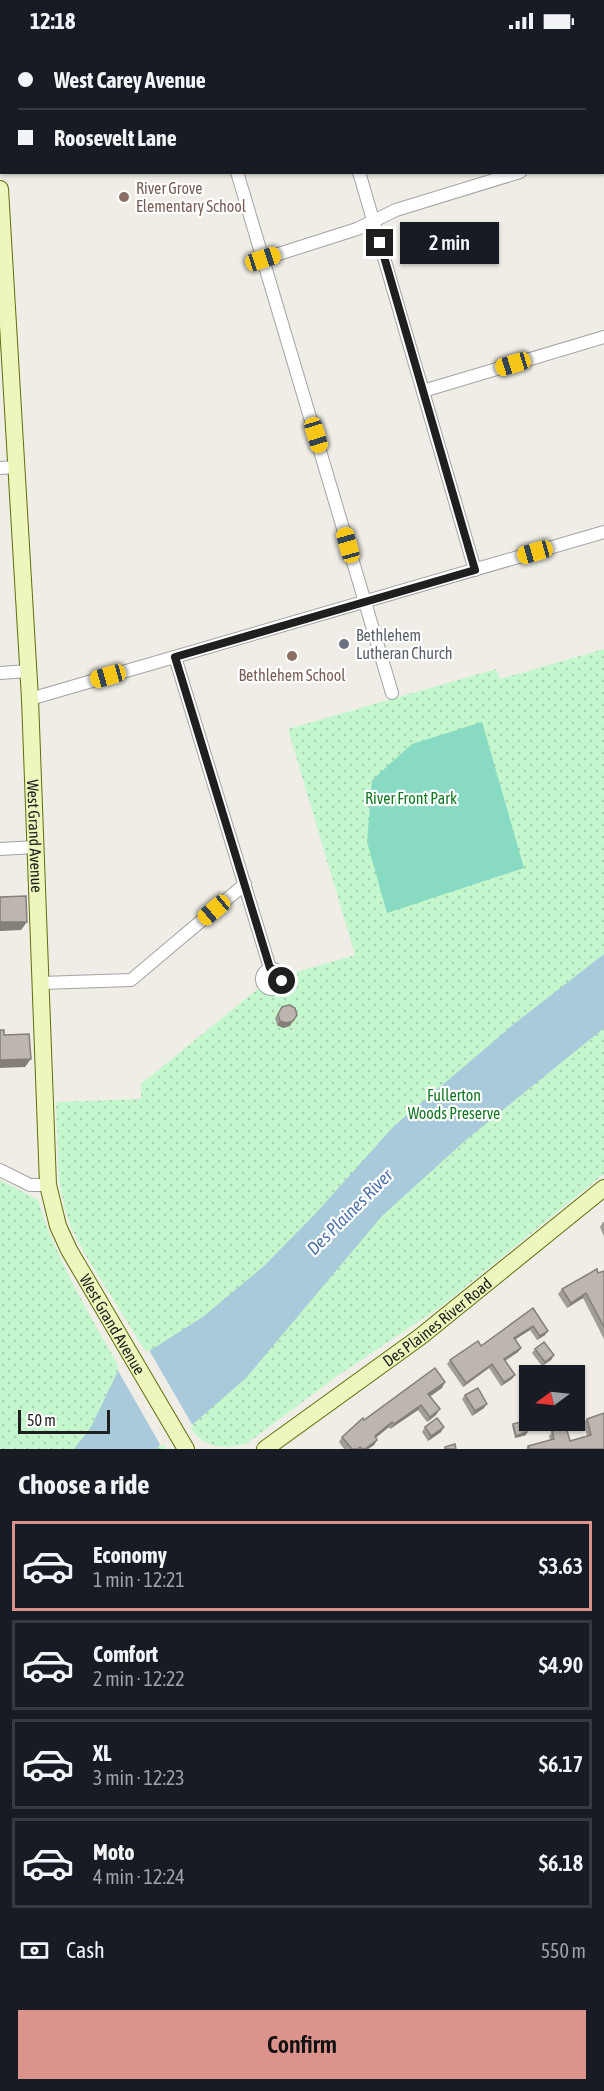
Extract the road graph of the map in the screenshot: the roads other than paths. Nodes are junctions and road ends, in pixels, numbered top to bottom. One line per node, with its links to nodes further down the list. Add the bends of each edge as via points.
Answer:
1 (238, 174): 7 (street)
2 (360, 174): 6 (street)
3 (513, 174): 6 (street, via 396,210)
4 (0, 189): 5 (main road, West Grand Avenue)
5 (0, 208): 10 (main road, West Grand Avenue)
6 (373, 222): 7 (street); 9 (street)
7 (263, 259): 13 (street)
8 (604, 337): 9 (street)
9 (423, 391): 12 (street)
10 (8, 467): 15 (main road, West Grand Avenue)
11 (604, 532): 12 (street)
12 (475, 570): 13 (street)
13 (365, 602): 14 (street); 17 (street)
14 (175, 657): 18 (street); 21 (street)
15 (28, 671): 16 (street); 18 (main road, West Grand Avenue)
16 (0, 673)
17 (392, 693)
18 (30, 699): 19 (main road, West Grand Avenue)
19 (36, 846): 20 (street); 23 (main road, West Grand Avenue)
20 (0, 849)
21 (245, 884): 22 (street); 23 (street, via 131,980)
22 (270, 968)
23 (41, 983): 25 (main road, West Grand Avenue)
24 (0, 1170): 25 (street, via 30,1185)
25 (48, 1185): 27 (main road, West Grand Avenue, via 58,1226 69,1250)
26 (604, 1188): 28 (main road, Des Plaines River Road, via 420,1337)
27 (182, 1442)
28 (266, 1449)

